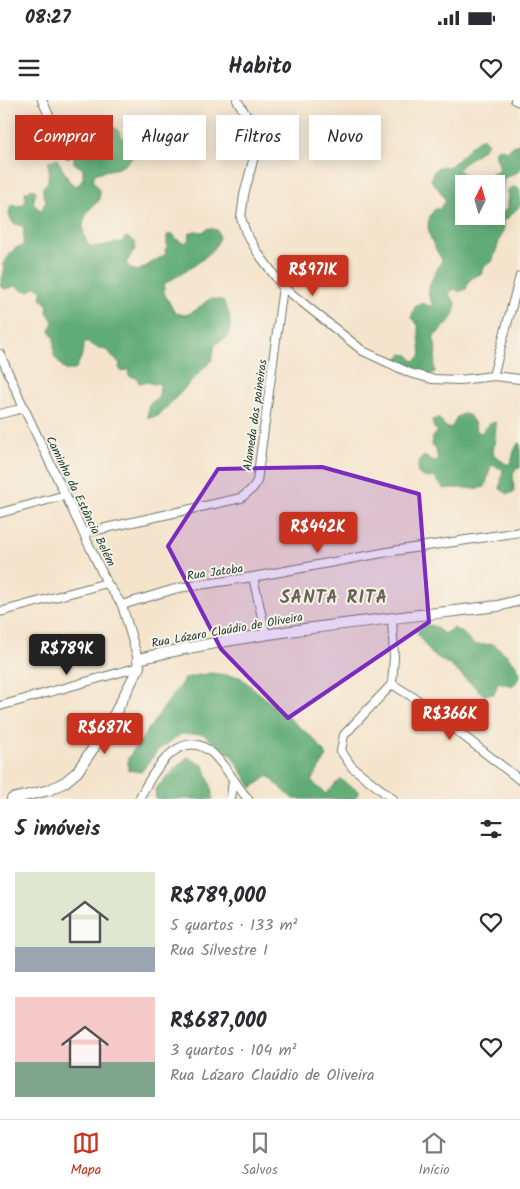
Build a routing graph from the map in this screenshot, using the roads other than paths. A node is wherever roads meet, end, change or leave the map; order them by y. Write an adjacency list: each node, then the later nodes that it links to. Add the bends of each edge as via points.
1 (42, 100): 5 (street)
2 (237, 100): 7 (street, via 255,135 256,149 241,218 258,253)
3 (515, 100): 4 (street)
4 (520, 102)
5 (49, 115)
6 (520, 276): 9 (street)
7 (284, 287): 9 (street, via 352,343 377,359 432,379); 16 (street, Alameda das paineiras, via 253,488 241,498)
8 (0, 354): 11 (street, Caminho da Estância Belém)
9 (493, 376): 10 (street)
10 (520, 379)
11 (24, 408): 12 (street); 13 (street, Caminho da Estância Belém)
12 (0, 414)
13 (66, 496): 14 (street); 16 (street, Caminho da Estância Belém)
14 (0, 513)
15 (520, 532): 17 (street, Rua Jatoba)
16 (83, 533): 18 (street, Caminho da Estância Belém)
17 (253, 577): 20 (street, Rua Jatoba, via 178,588); 23 (street)
18 (108, 583): 20 (street, Caminho da Estância Belém); 21 (street)
19 (520, 600): 22 (street, Rua Lázaro Claúdio de Oliveira, via 498,606)
20 (122, 605): 24 (street, Caminho da Estância Belém)
21 (0, 612)
22 (392, 618): 23 (street, Rua Lázaro Claúdio de Oliveira); 25 (street)
23 (266, 635): 24 (street, Rua Lázaro Claúdio de Oliveira, via 185,648)
24 (139, 663): 26 (street); 29 (street, via 109,725 77,772 49,790)
25 (392, 684): 28 (street); 33 (street, via 344,735 341,751 352,766)
26 (0, 706)
27 (234, 779): 30 (street, via 210,751 201,746 181,746 150,777); 31 (street); 32 (street)
28 (520, 780)
29 (12, 799)
30 (139, 799)
31 (231, 799)
32 (248, 799)
33 (393, 799)

